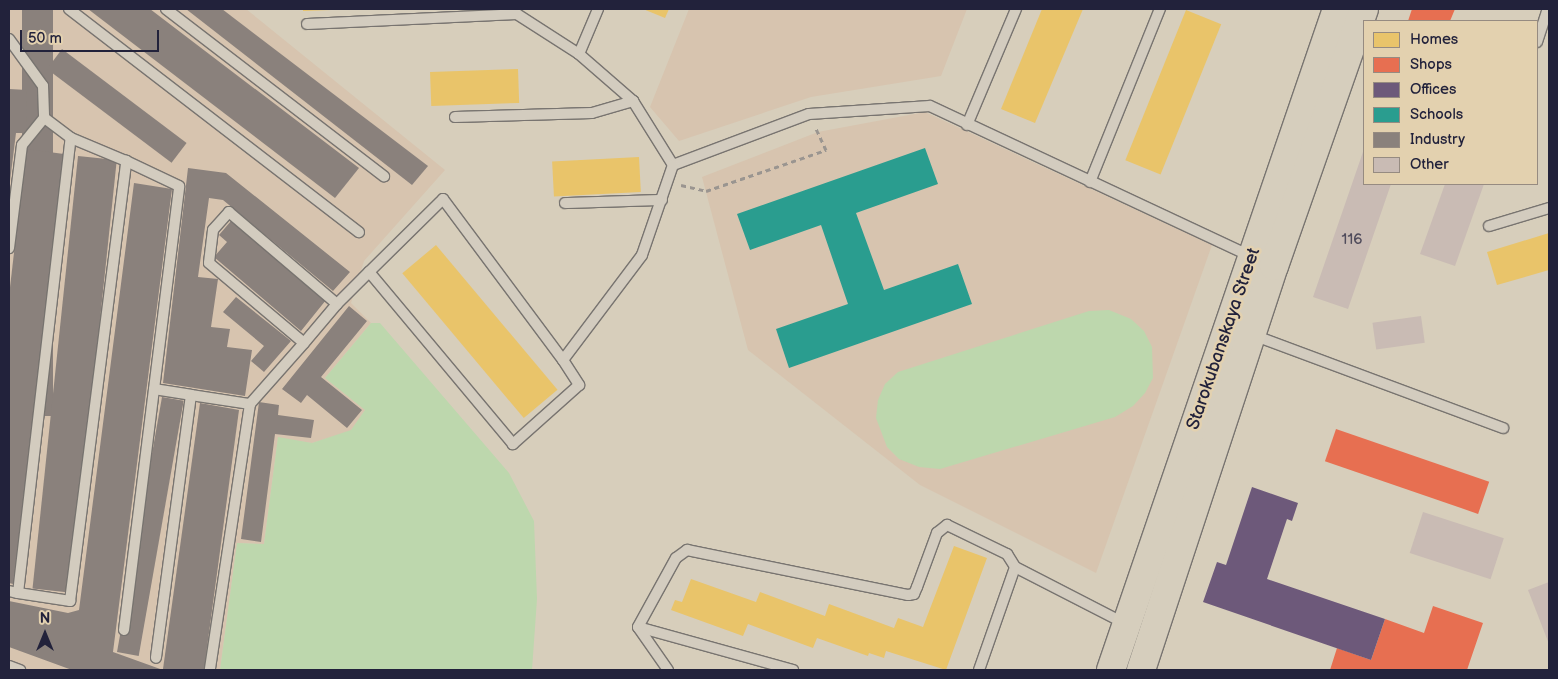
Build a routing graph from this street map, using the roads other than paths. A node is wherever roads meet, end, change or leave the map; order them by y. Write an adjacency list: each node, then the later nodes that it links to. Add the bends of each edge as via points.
1 (68, 9): 27 (lane)
2 (166, 9): 21 (lane)
3 (598, 9): 13 (lane)
4 (1016, 9): 17 (lane)
5 (1160, 9): 22 (lane)
6 (1337, 9): 29 (main road, Starokubanskaya Street)
7 (1364, 9): 29 (main road, Starokubanskaya Street)
8 (1548, 9): 12 (lane)
9 (513, 12): 10 (lane); 13 (lane)
10 (306, 24)
11 (9, 39): 16 (lane, via 43,86)
12 (1538, 39)
13 (579, 54): 14 (lane)
14 (633, 101): 15 (lane, via 592,112); 20 (lane)
15 (454, 117)
16 (44, 118): 18 (lane); 28 (lane, via 22,145)
17 (968, 125): 20 (lane, via 930,106 808,114); 22 (lane)
18 (71, 138): 19 (lane); 40 (lane)
19 (126, 161): 35 (lane, via 178,186); 40 (lane, via 70,602)
20 (673, 165): 23 (lane)
21 (384, 176)
22 (1090, 182): 29 (lane)
23 (662, 200): 24 (lane); 34 (lane, via 642,255)
24 (565, 203)
25 (1549, 208): 26 (lane)
26 (1489, 226)
27 (359, 232)
28 (9, 248)
29 (1263, 262): 32 (main road, Starokubanskaya Street); 41 (main road, Starokubanskaya Street)
30 (369, 272): 31 (lane); 34 (lane, via 443,199); 34 (lane, via 514,444 579,385)
31 (338, 304): 33 (lane); 33 (lane, via 229,212 213,230 209,263)
32 (1252, 334): 38 (lane); 52 (main road, Starokubanskaya Street)
33 (304, 343): 37 (lane)
34 (563, 360)
35 (154, 389): 36 (lane); 43 (lane)
36 (192, 395): 37 (lane); 44 (lane)
37 (250, 404): 47 (lane)
38 (1504, 428)
39 (1015, 567): 41 (lane); 42 (lane, via 1007,554 947,525 938,532 914,594 908,595 687,550 676,558); 50 (lane)
40 (13, 592)
41 (1127, 624): 51 (main road, Starokubanskaya Street)
42 (638, 627): 48 (lane); 49 (lane)
43 (124, 630)
44 (156, 658)
45 (9, 666): 46 (lane)
46 (20, 670)
47 (210, 670)
48 (668, 670)
49 (793, 670)
50 (979, 670)
51 (1112, 670)
52 (1141, 670)

